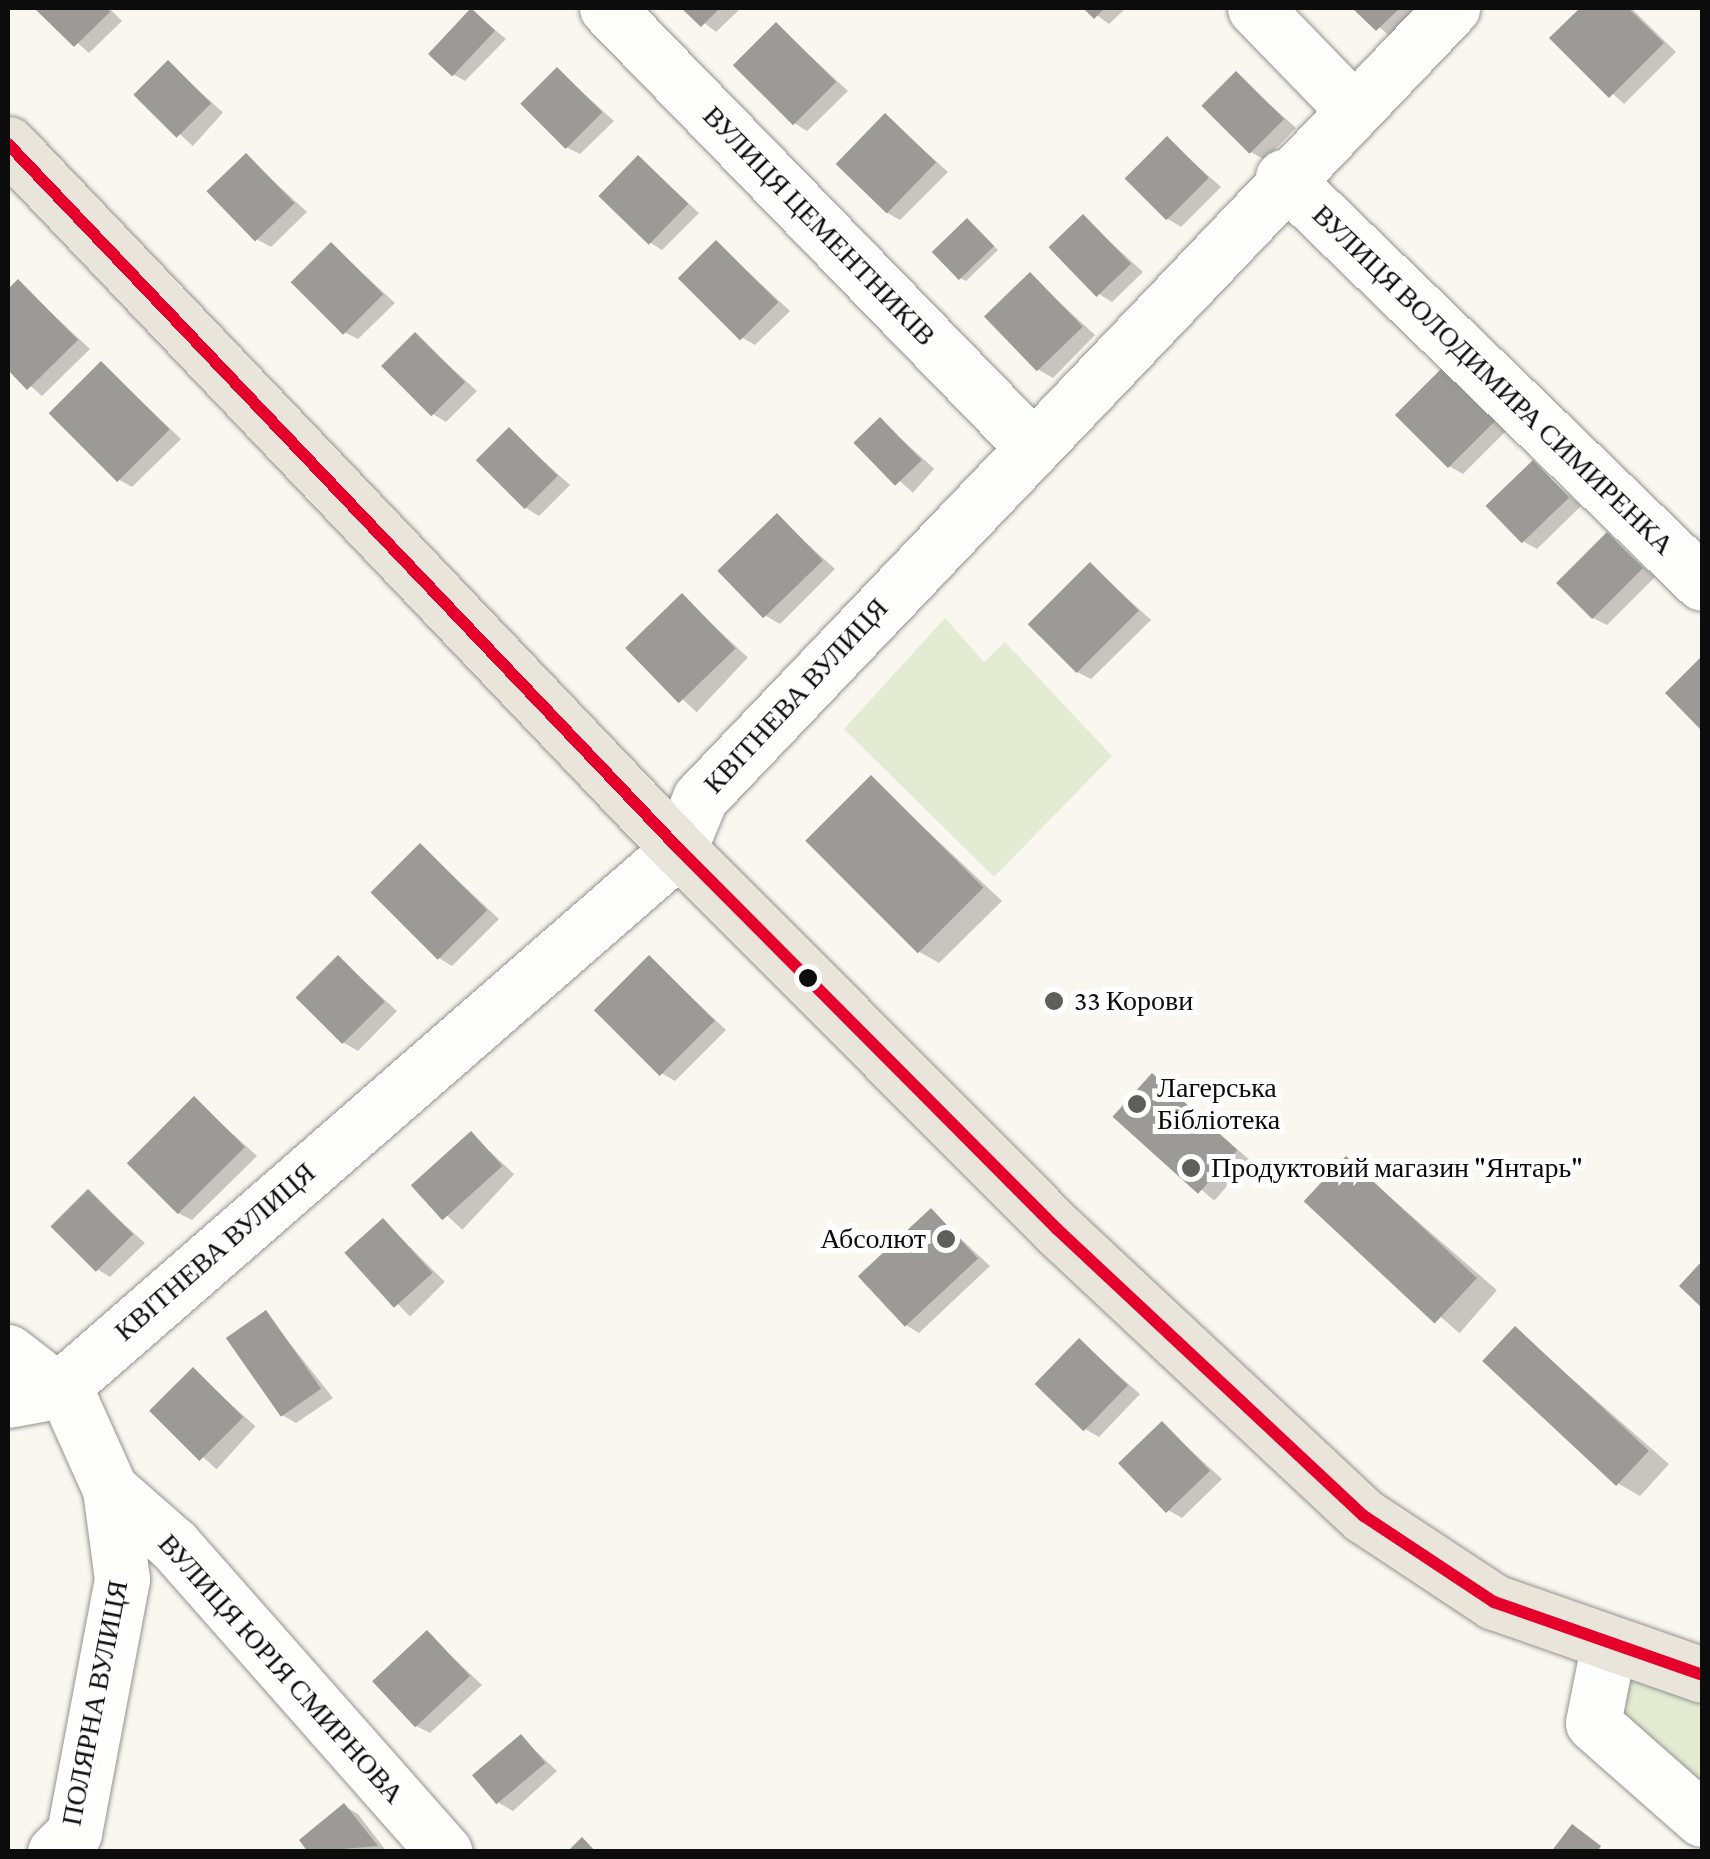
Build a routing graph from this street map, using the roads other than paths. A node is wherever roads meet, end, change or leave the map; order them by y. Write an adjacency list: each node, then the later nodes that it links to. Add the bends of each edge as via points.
1 (607, 8): 7 (street, ВУЛИЦЯ ЦЕМЕНТНИКІВ)
2 (1255, 8): 4 (street)
3 (1452, 8): 4 (street, КВІТНЕВА ВУЛИЦЯ)
4 (1350, 106): 6 (street, КВІТНЕВА ВУЛИЦЯ)
5 (8, 144): 9 (main road)
6 (1283, 177): 7 (street, КВІТНЕВА ВУЛИЦЯ); 8 (street, ВУЛИЦЯ ВОЛОДИМИРА СИМИРЕНКА)
7 (1030, 445): 9 (street, КВІТНЕВА ВУЛИЦЯ, via 700,798)
8 (1702, 583)
9 (679, 849): 11 (street, КВІТНЕВА ВУЛИЦЯ); 13 (main road, via 1057,1230 1364,1516 1494,1602)
10 (8, 1352): 11 (street, ВУЛИЦЯ ЮРІЯ СМИРНОВА)
11 (32, 1395): 12 (street, ВУЛИЦЯ ЮРІЯ СМИРНОВА, via 70,1400)
12 (110, 1489): 16 (street, ПОЛЯРНА ВУЛИЦЯ, via 122,1579 74,1834); 17 (street, ВУЛИЦЯ ЮРІЯ СМИРНОВА, via 174,1544)
13 (1608, 1646): 14 (main road); 15 (street, via 1594,1723)
14 (1702, 1674)
15 (1702, 1819)
16 (55, 1852)
17 (445, 1852)

